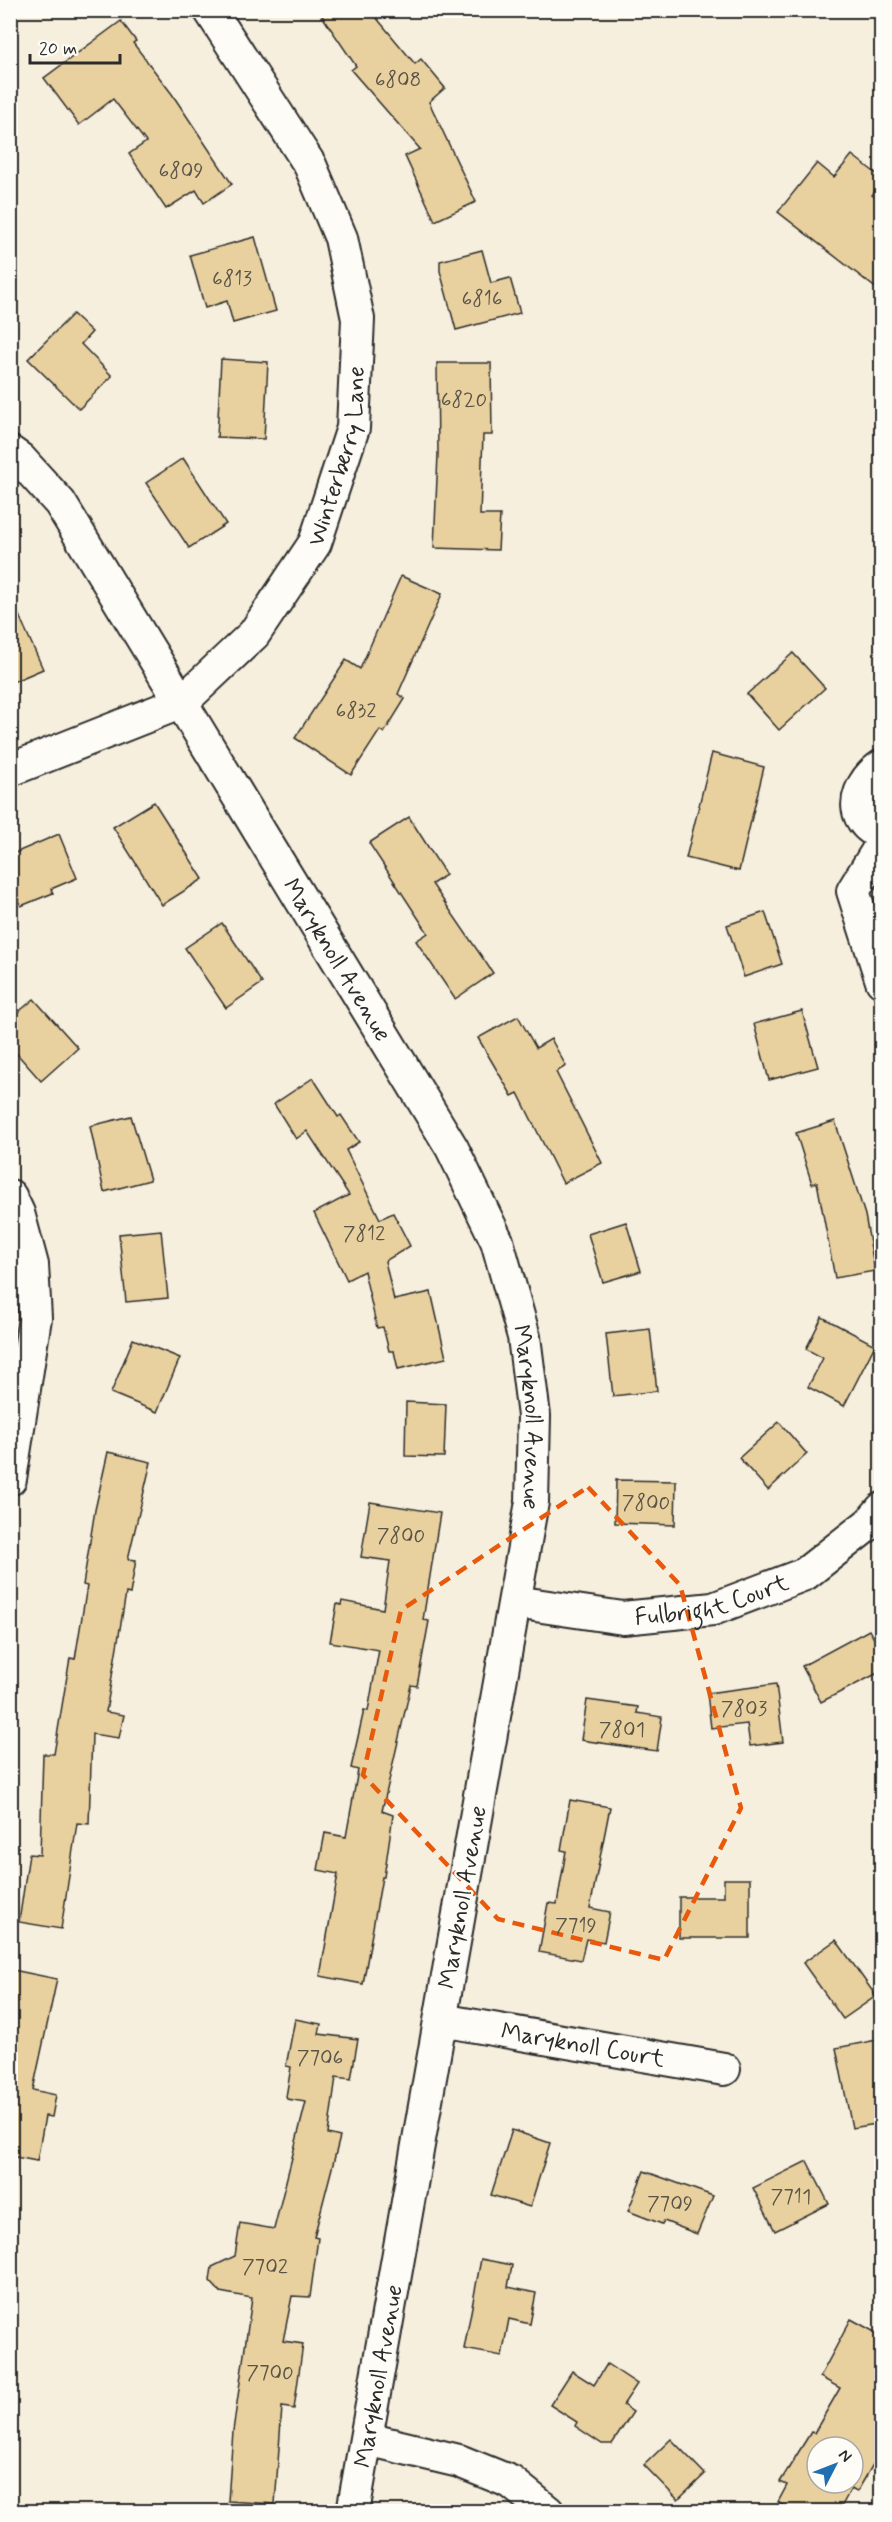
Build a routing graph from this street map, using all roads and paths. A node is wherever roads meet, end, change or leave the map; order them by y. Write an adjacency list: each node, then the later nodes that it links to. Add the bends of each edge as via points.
1 (210, 10): 3 (street, Winterberry Lane, via 310,165 341,238 358,319 353,428 315,543 254,634)
2 (10, 452): 3 (street, Maryknoll Avenue, via 60,503)
3 (182, 702): 5 (street, Winterberry Lane); 13 (street, Maryknoll Avenue, via 452,1148 497,1241 524,1336 534,1416 532,1502)
4 (882, 766): 6 (street, via 870,773 859,797 864,823)
5 (10, 770)
6 (882, 836)
7 (882, 844): 8 (street, via 853,891)
8 (882, 981)
9 (10, 1196): 10 (street, via 32,1265 35,1318)
10 (14, 1438): 11 (street)
11 (10, 1479)
12 (878, 1522): 13 (street, Fulbright Court, via 805,1574 713,1609 623,1618)
13 (515, 1602): 14 (street, Maryknoll Avenue)
14 (441, 2020): 15 (street, Maryknoll Court); 16 (street, Maryknoll Avenue)
15 (724, 2069)
16 (367, 2439): 17 (street, Maryknoll Avenue); 18 (street, via 469,2465 511,2482)
17 (353, 2511)
18 (548, 2511)

